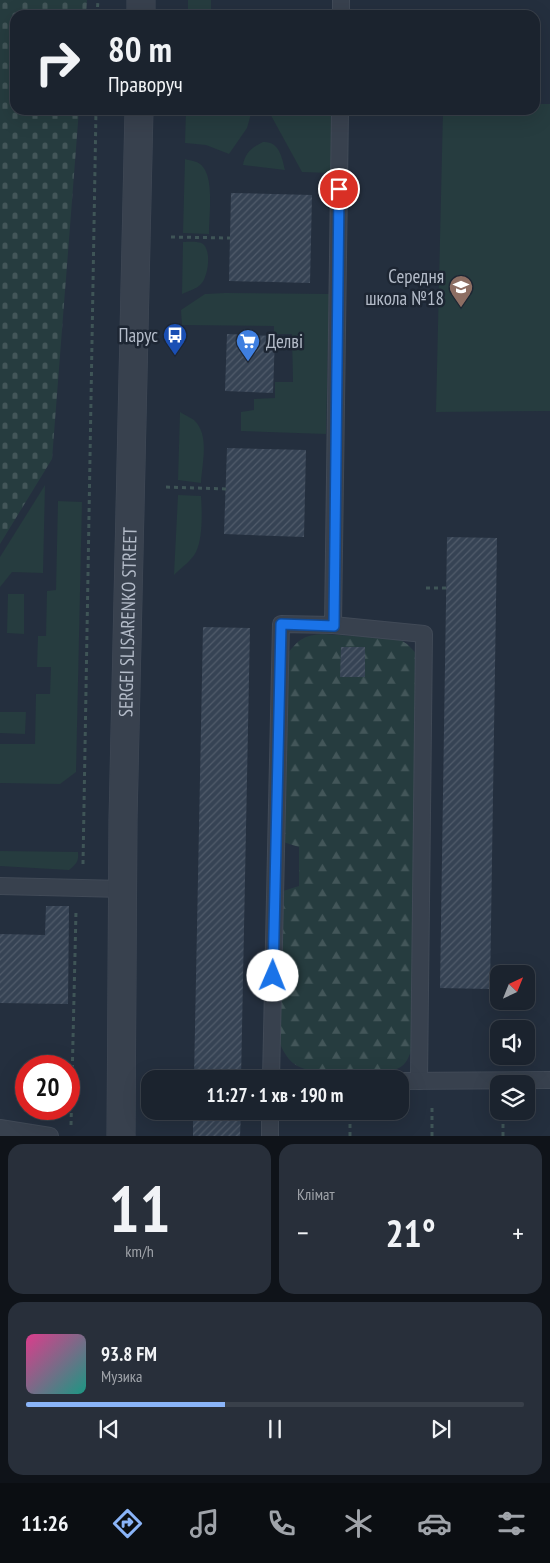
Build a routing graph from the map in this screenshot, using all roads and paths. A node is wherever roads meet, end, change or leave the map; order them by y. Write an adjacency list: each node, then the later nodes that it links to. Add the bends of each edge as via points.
1 (96, 115): 12 (path)
2 (139, 115): 13 (street, SERGEI SLISARENKO STREET)
3 (340, 115): 10 (lane)
4 (171, 237): 5 (path)
5 (230, 238)
6 (166, 488): 7 (path)
7 (226, 489)
8 (426, 588): 9 (path)
9 (446, 588)
10 (334, 626): 14 (lane, via 281,624); 17 (lane, via 424,634)
11 (0, 886): 12 (lane)
12 (80, 887): 13 (lane); 21 (path)
13 (122, 889): 24 (street, SERGEI SLISARENKO STREET)
14 (271, 1070)
15 (550, 1080): 17 (lane)
16 (409, 1081): 17 (lane)
17 (425, 1081): 27 (path)
18 (270, 1120): 25 (lane)
19 (350, 1120): 26 (path)
20 (503, 1120): 28 (path)
21 (72, 1126)
22 (0, 1128): 23 (lane)
23 (50, 1136)
24 (121, 1136)
25 (270, 1136)
26 (350, 1136)
27 (432, 1136)
28 (503, 1136)

